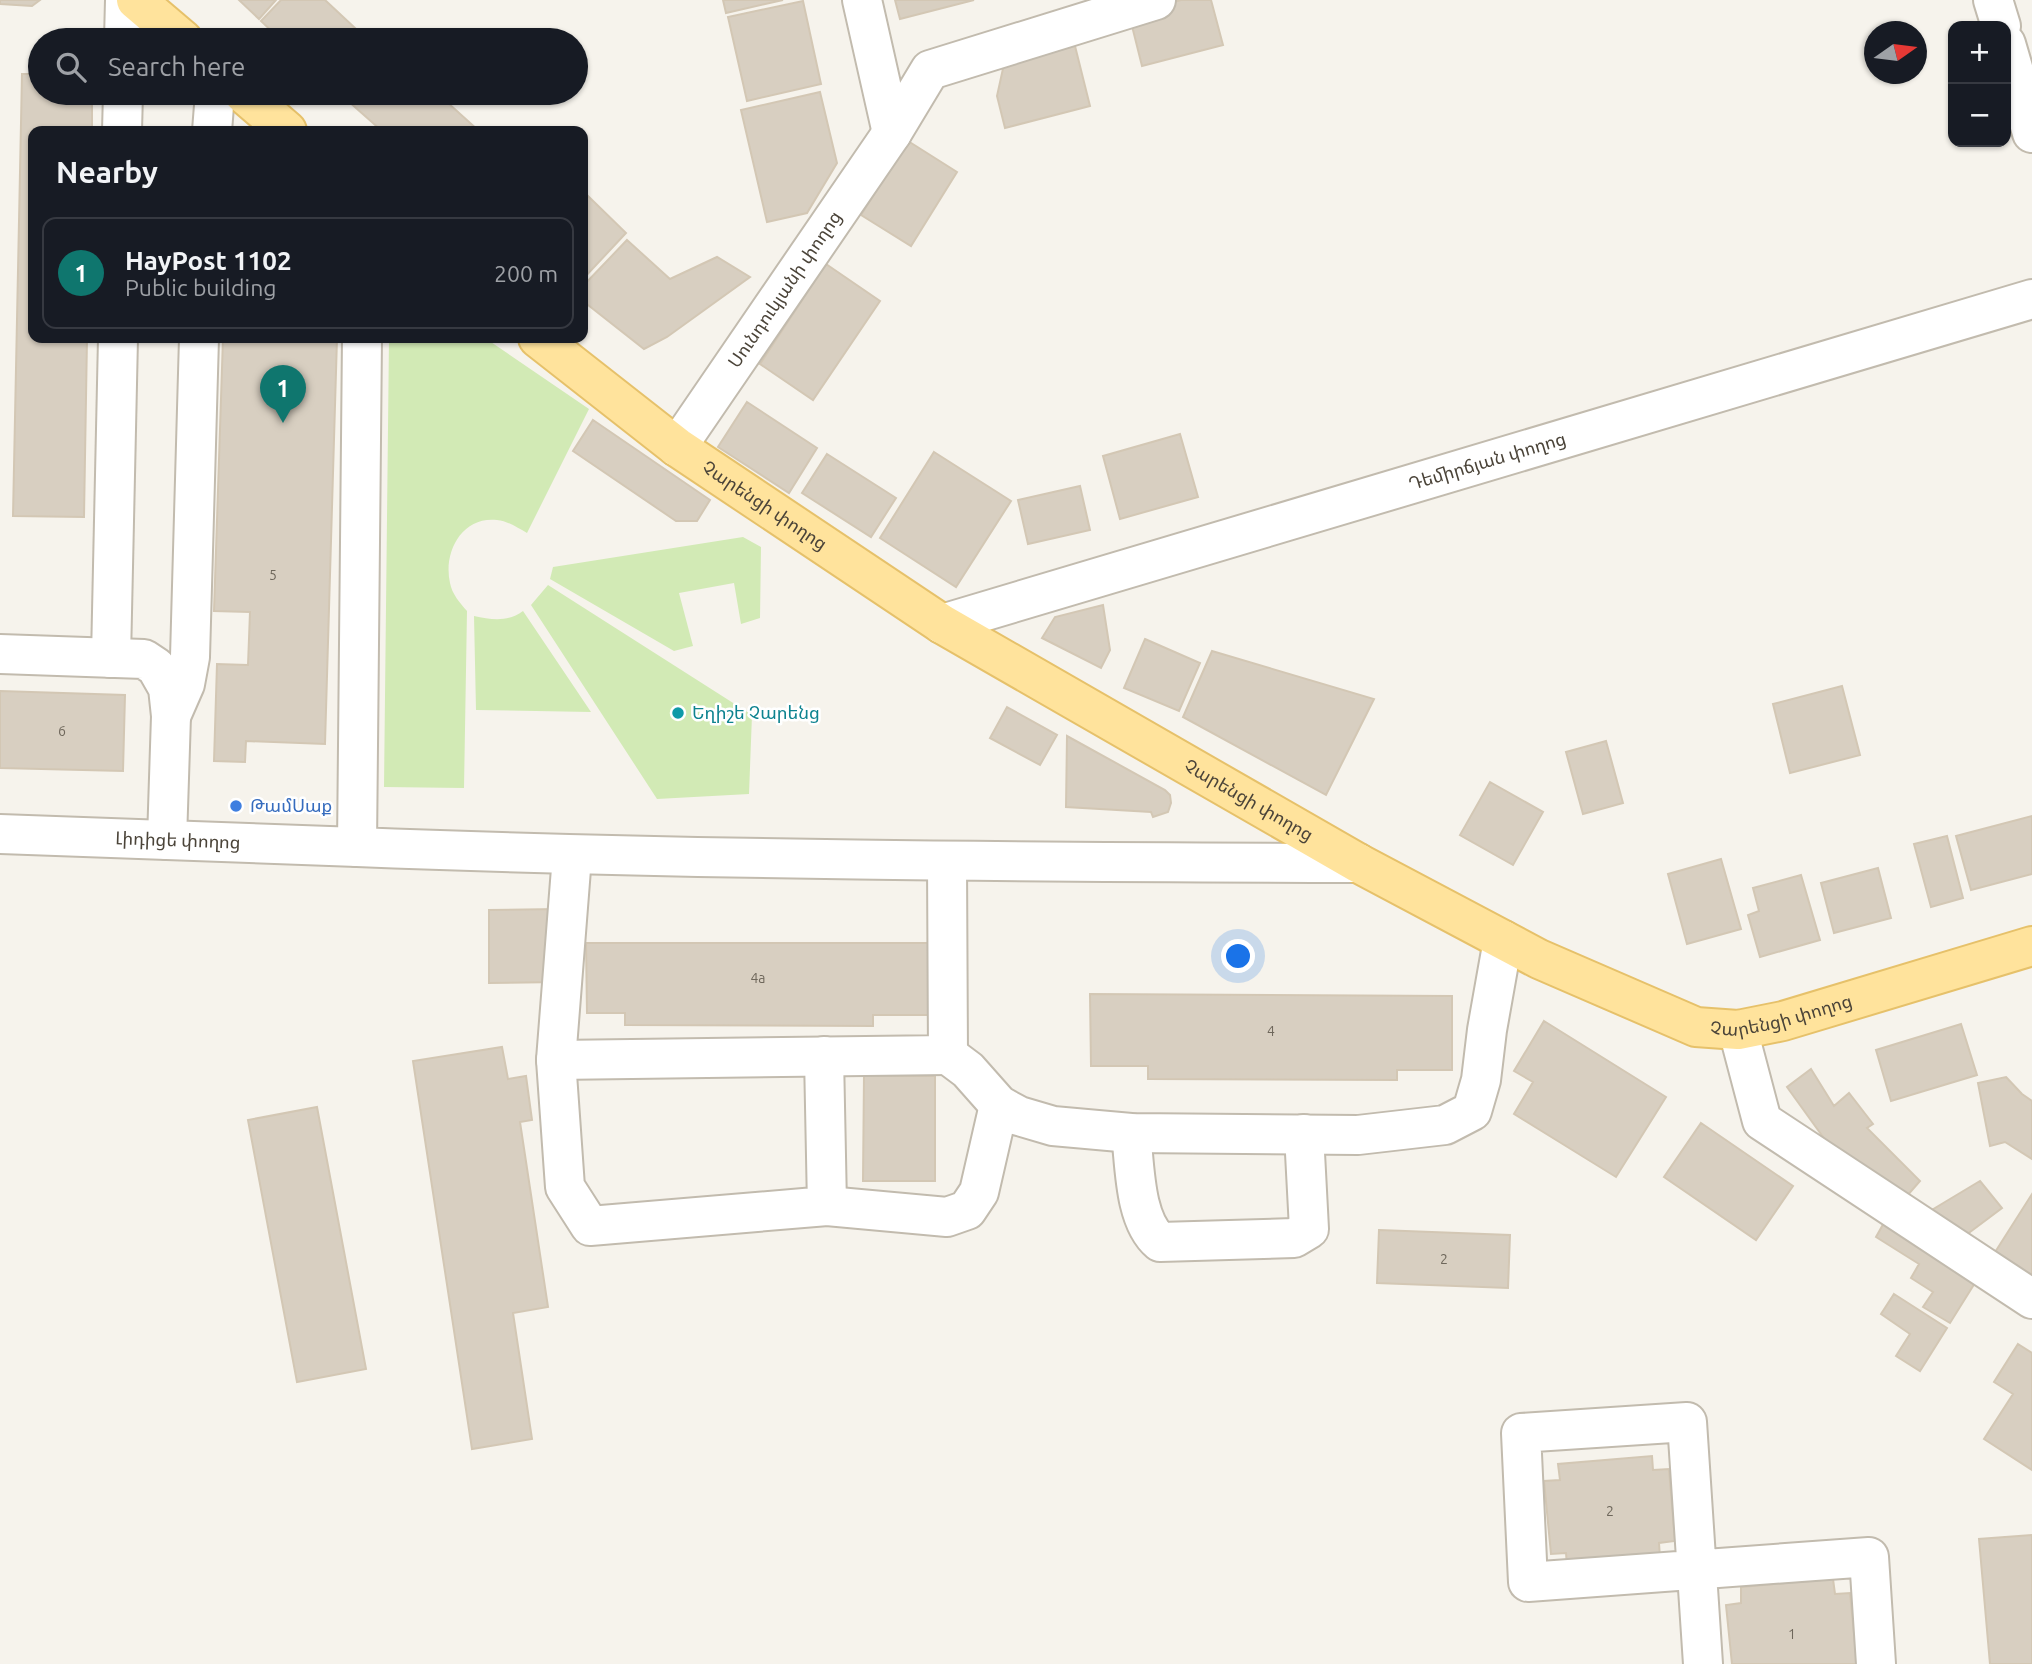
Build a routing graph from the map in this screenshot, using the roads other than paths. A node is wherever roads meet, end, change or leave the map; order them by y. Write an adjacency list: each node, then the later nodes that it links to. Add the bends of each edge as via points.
1 (125, 0): 7 (street)
2 (136, 0): 8 (main road)
3 (862, 0): 16 (street)
4 (1156, 0): 16 (street, Սունդուկյանի փողոց, via 930,70)
5 (1993, 0): 6 (street)
6 (1999, 21)
7 (124, 28)
8 (169, 28)
9 (2011, 61): 17 (street)
10 (123, 105): 13 (street)
11 (214, 105): 14 (street)
12 (257, 105): 15 (main road)
13 (122, 126)
14 (212, 126)
15 (280, 126)
16 (892, 133): 23 (street, Սունդուկյանի փողոց)
17 (2032, 133)
18 (2032, 299): 24 (street, Դեմիրճյան փողոց)
19 (118, 343): 26 (street)
20 (199, 343): 27 (street, via 190,657)
21 (362, 343): 30 (street)
22 (544, 343): 23 (main road, Չարենցի փողոց)
23 (677, 447): 24 (main road, Չարենցի փողոց)
24 (942, 624): 33 (main road, Չարենցի փողոց)
25 (0, 654): 26 (street)
26 (111, 658): 27 (street, via 144,659 156,667 168,688)
27 (172, 716): 29 (street)
28 (0, 834): 29 (street, Լիդիցե փողոց)
29 (167, 840): 30 (street, Լիդիցե փողոց)
30 (357, 847): 31 (street, Լիդիցե փողոց)
31 (572, 856): 32 (street, Լիդիցե փողոց); 39 (street)
32 (947, 862): 33 (street, Լիդիցե փողոց); 37 (street)
33 (1358, 863): 34 (main road, Չարենցի փողոց)
34 (1503, 940): 36 (main road, Չարենցի փողոց, via 1696,1027); 42 (street, via 1472,1111 1445,1125 1359,1135)
35 (2032, 946): 36 (main road, Չարենցի փողոց, via 1783,1021)
36 (1738, 1030): 44 (street, via 1762,1121)
37 (948, 1055): 38 (street); 40 (street)
38 (824, 1056): 39 (street); 43 (street)
39 (556, 1060): 43 (street, via 565,1187 590,1226)
40 (999, 1105): 41 (street, via 1053,1126); 43 (street, via 979,1192 967,1210 947,1217)
41 (1131, 1133): 42 (street); 42 (street, via 1142,1217 1160,1242 1293,1238 1309,1229)
42 (1304, 1134)
43 (827, 1206)
44 (2032, 1299)
45 (1696, 1572): 45 (street, via 1687,1422 1521,1433 1528,1582); 46 (street); 47 (street, via 1868,1558)
46 (1703, 1664)
47 (1876, 1664)

